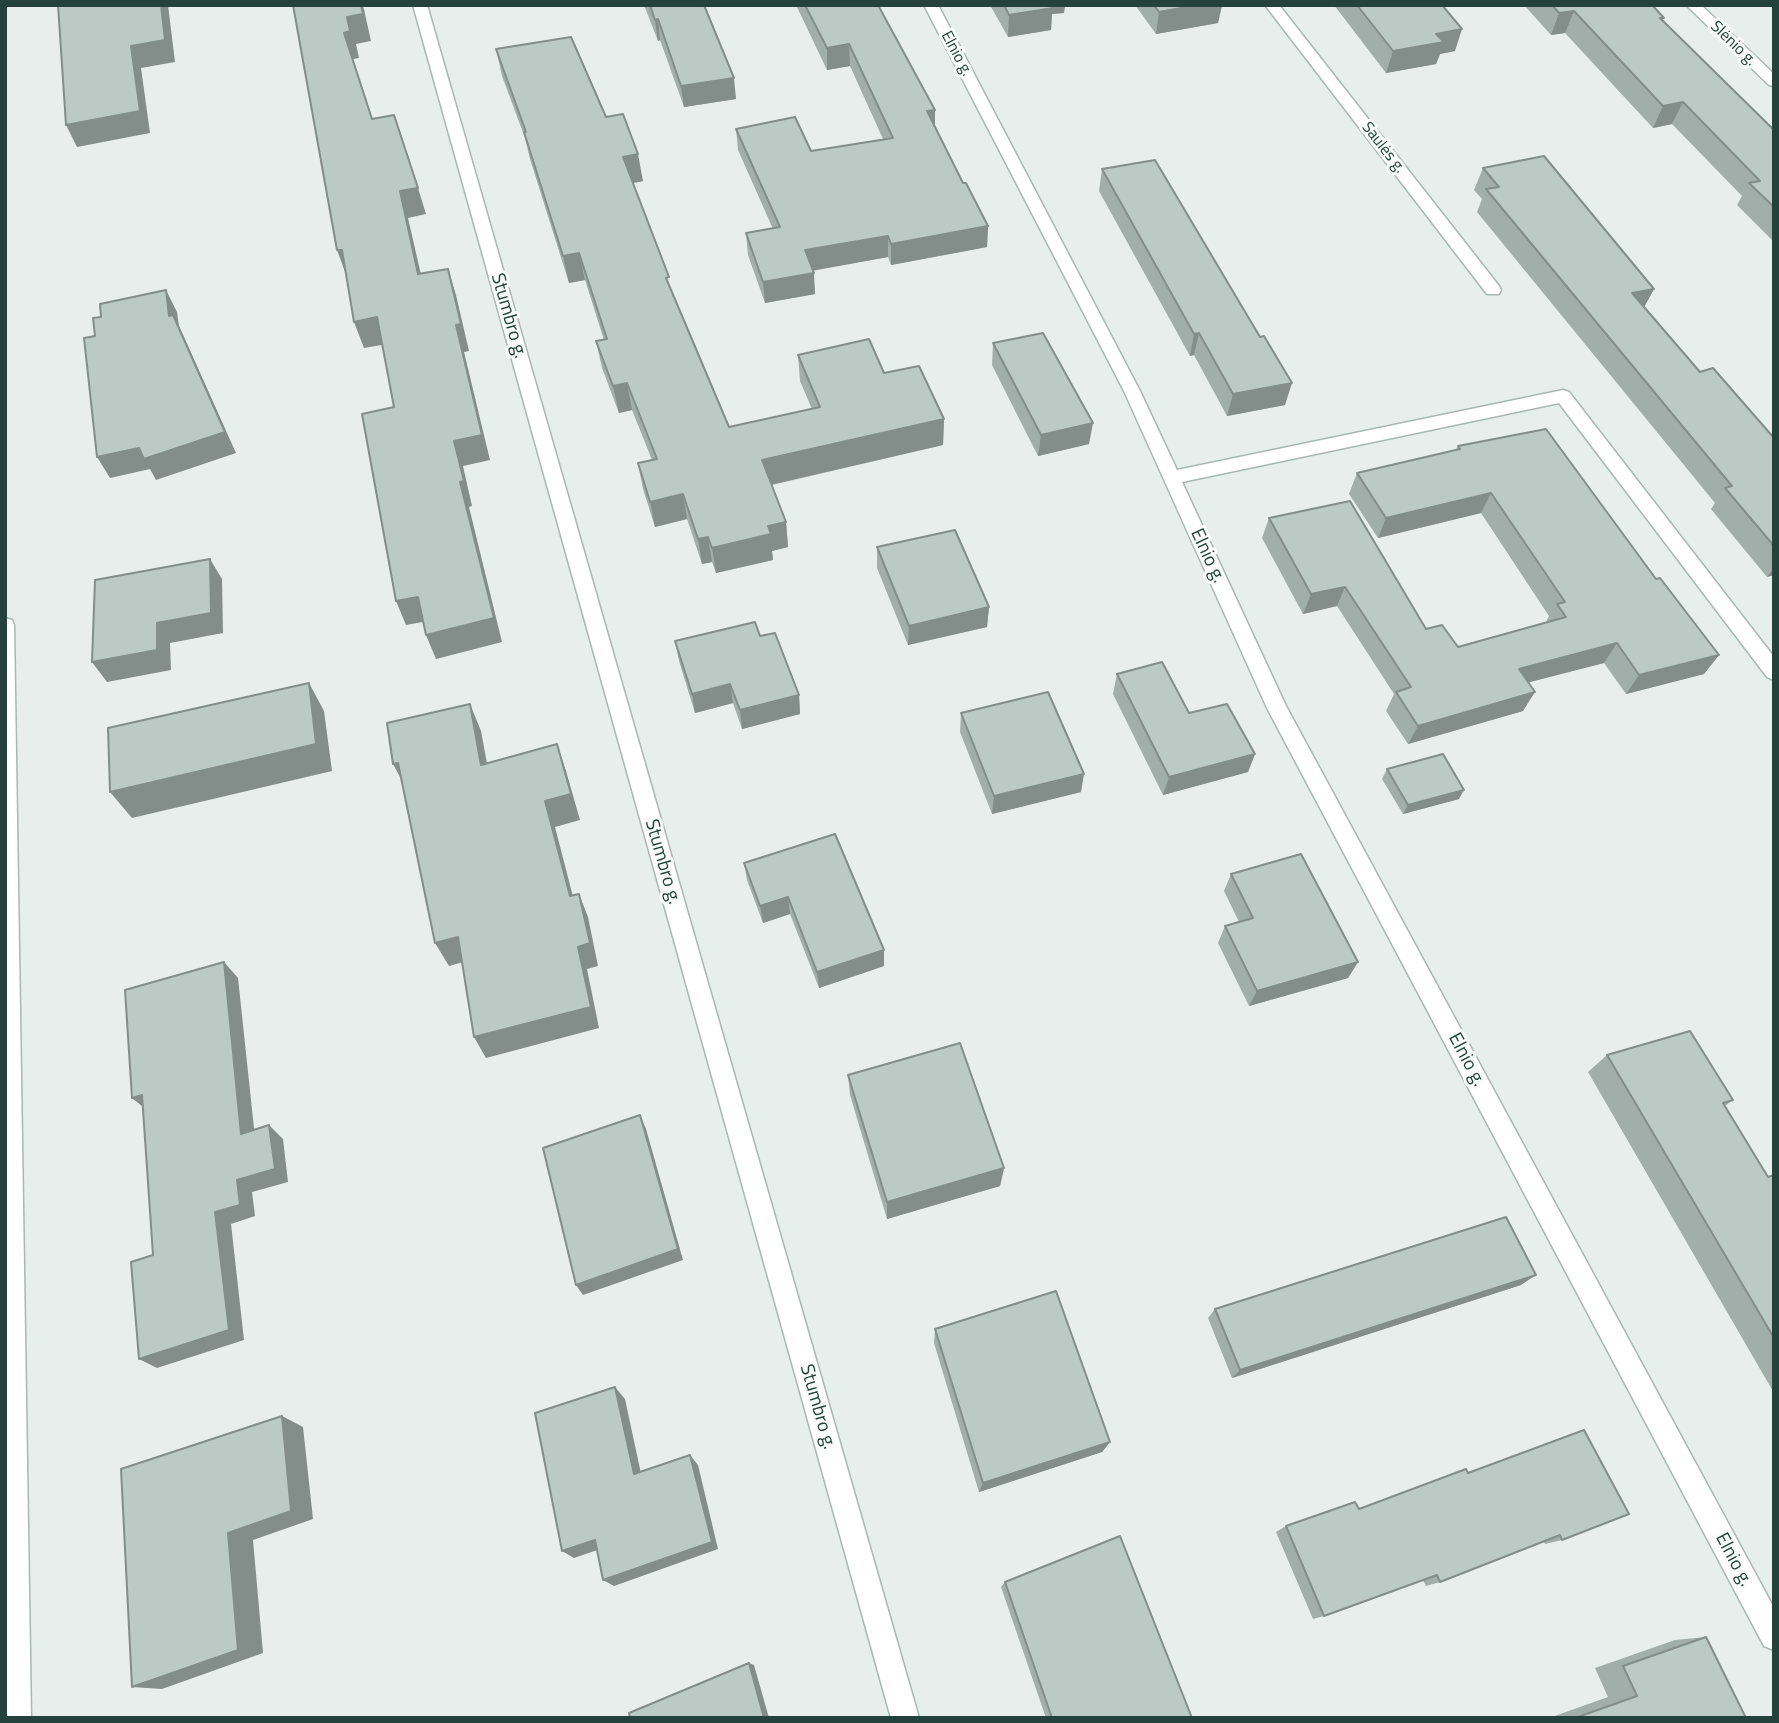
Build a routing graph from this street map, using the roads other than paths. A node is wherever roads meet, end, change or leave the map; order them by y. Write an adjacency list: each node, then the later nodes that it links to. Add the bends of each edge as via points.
1 (420, 5): 12 (street, Stumbro g.)
2 (931, 5): 7 (street, Elnio g., via 1132,391)
3 (1272, 5): 6 (street, Saulės g.)
4 (1698, 6): 5 (street, Slėnio g.)
5 (1774, 82)
6 (1493, 290)
7 (1170, 478): 9 (street, via 1563,396); 10 (street, Elnio g., via 1278,708)
8 (5, 625): 11 (street)
9 (1774, 672)
10 (1774, 1636)
11 (17, 1718)
12 (905, 1718)

